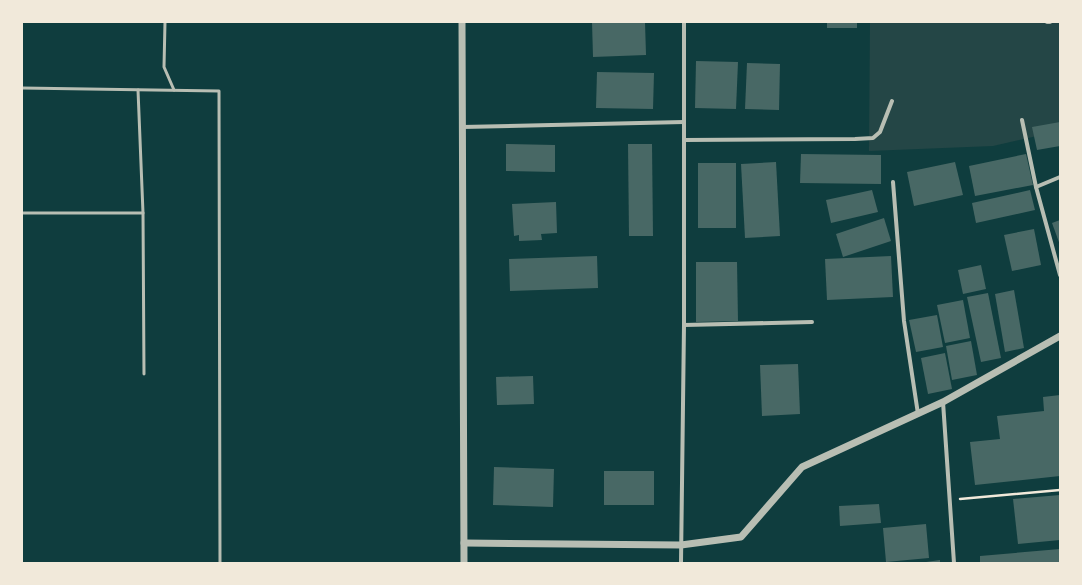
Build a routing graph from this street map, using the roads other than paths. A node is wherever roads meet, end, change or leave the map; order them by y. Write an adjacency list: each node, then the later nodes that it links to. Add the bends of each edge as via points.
1 (166, 22): 6 (lane, via 164,67)
2 (462, 22): 10 (street)
3 (684, 22): 9 (street)
4 (22, 88): 5 (lane)
5 (138, 90): 6 (lane); 16 (lane)
6 (174, 90): 26 (lane, via 219,91)
7 (892, 101): 11 (street, via 880,132 874,138)
8 (1022, 120): 14 (street)
9 (684, 122): 10 (street); 11 (street)
10 (462, 127): 24 (street)
11 (684, 140): 19 (street)
12 (1060, 177): 14 (street)
13 (893, 182): 23 (street, via 904,322)
14 (1036, 187): 17 (street)
15 (22, 213): 16 (lane)
16 (143, 213): 21 (lane)
17 (1060, 275)
18 (812, 322): 19 (street)
19 (684, 325): 25 (street)
20 (1060, 336): 22 (street)
21 (144, 374)
22 (943, 402): 23 (street); 29 (street)
23 (918, 414): 25 (street, via 802,467 741,537)
24 (464, 543): 25 (street); 27 (street)
25 (681, 545): 28 (street)
26 (220, 563)
27 (464, 563)
28 (681, 563)
29 (954, 563)

